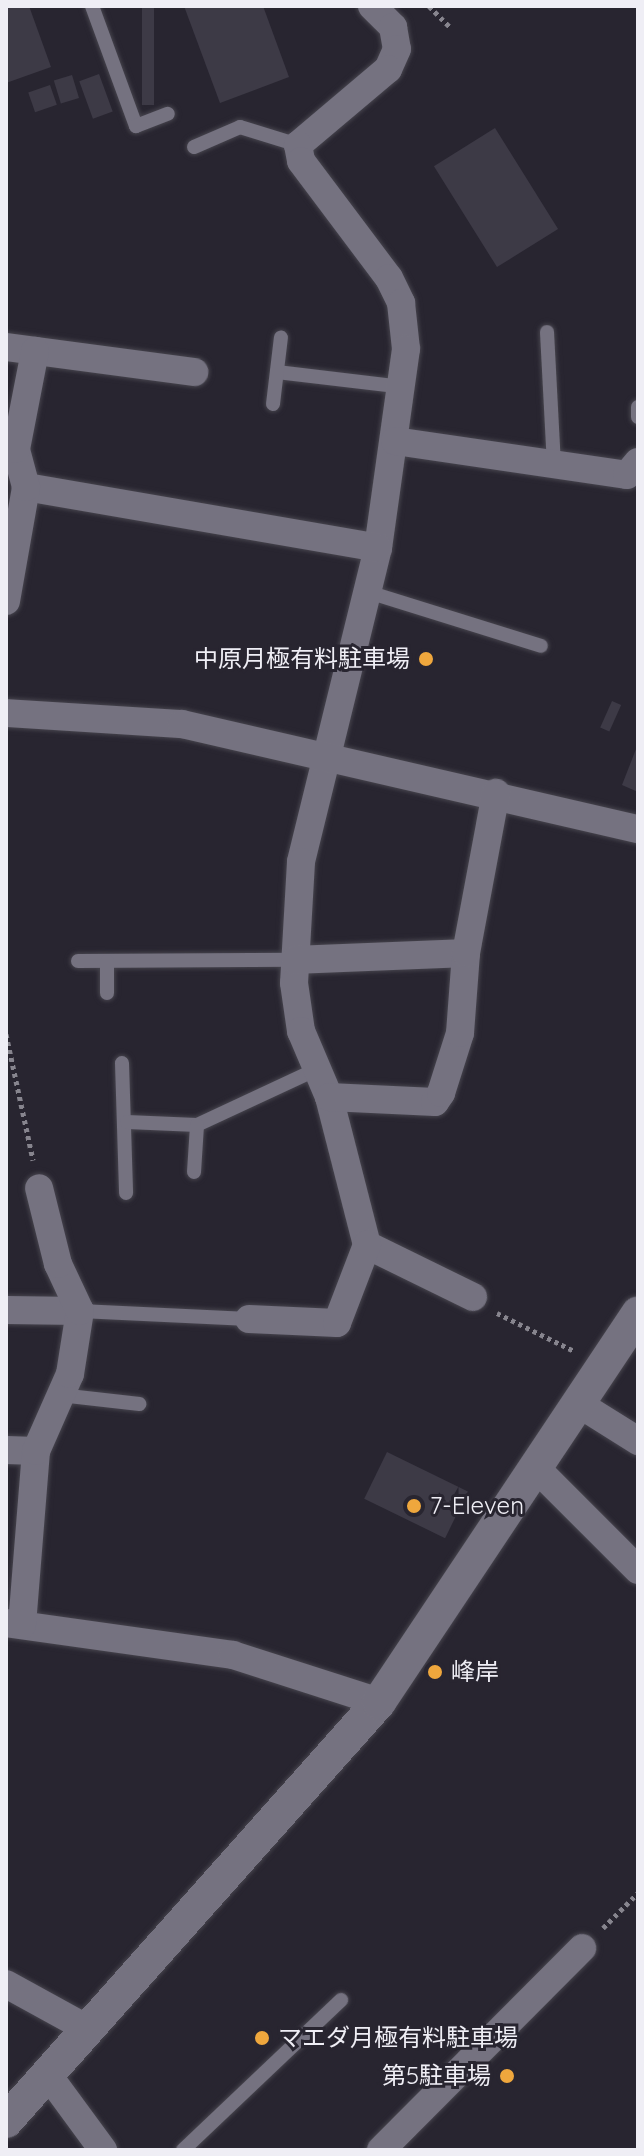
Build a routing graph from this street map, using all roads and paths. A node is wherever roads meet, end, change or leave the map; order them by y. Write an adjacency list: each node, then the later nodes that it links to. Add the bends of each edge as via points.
1 (92, 6): 5 (lane, via 136,126)
2 (372, 6): 6 (street, via 393,27 397,49 388,69)
3 (429, 6): 4 (path)
4 (450, 27)
5 (168, 114)
6 (298, 145): 7 (lane, via 240,127); 14 (street, via 301,161 389,278 401,303)
7 (194, 147)
8 (547, 332): 20 (lane)
9 (281, 337): 13 (lane)
10 (6, 347): 11 (street)
11 (35, 351): 12 (street); 21 (street, via 16,449)
12 (194, 372)
13 (277, 372): 14 (lane); 15 (lane)
14 (403, 387): 18 (street)
15 (273, 404)
16 (638, 407): 17 (lane)
17 (638, 417)
18 (395, 441): 20 (street); 22 (street)
19 (638, 462): 20 (street, via 627,475)
20 (554, 465)
21 (26, 487): 22 (street); 24 (street)
22 (378, 548): 23 (street)
23 (368, 592): 25 (lane); 27 (street)
24 (6, 601)
25 (541, 646)
26 (6, 713): 27 (street, via 182,724)
27 (328, 756): 28 (street); 31 (street, via 301,862)
28 (496, 793): 29 (street); 30 (street)
29 (638, 829)
30 (466, 953): 31 (street); 38 (street, via 460,1033 435,1102)
31 (295, 960): 33 (lane); 37 (street, via 301,1031)
32 (78, 961): 33 (lane)
33 (107, 962): 34 (lane)
34 (107, 993)
35 (6, 1034): 42 (path)
36 (122, 1063): 39 (lane)
37 (315, 1070): 38 (street); 40 (lane)
38 (329, 1097): 44 (street)
39 (127, 1122): 40 (lane); 43 (lane)
40 (197, 1125): 41 (lane)
41 (194, 1172)
42 (39, 1188): 47 (street, via 58,1264)
43 (126, 1193)
44 (367, 1245): 45 (street); 49 (street, via 337,1323)
45 (473, 1297): 50 (path)
46 (6, 1310): 47 (street)
47 (80, 1311): 49 (lane); 51 (street, via 70,1374)
48 (638, 1313): 50 (street)
49 (249, 1319)
50 (604, 1366): 53 (street)
51 (60, 1395): 52 (lane); 56 (street)
52 (139, 1404)
53 (579, 1404): 54 (street); 57 (street)
54 (638, 1441)
55 (6, 1450): 56 (street)
56 (36, 1451): 59 (street)
57 (537, 1469): 58 (street); 60 (street)
58 (638, 1570)
59 (14, 1624): 60 (street, via 233,1655)
60 (379, 1702): 65 (street)
61 (638, 1893): 62 (path)
62 (582, 1948): 70 (street)
63 (6, 1984): 65 (street)
64 (341, 2000): 69 (lane)
65 (88, 2029): 66 (street)
66 (48, 2075): 67 (street); 68 (street)
67 (6, 2121)
68 (103, 2150)
69 (183, 2150)
70 (381, 2150)

